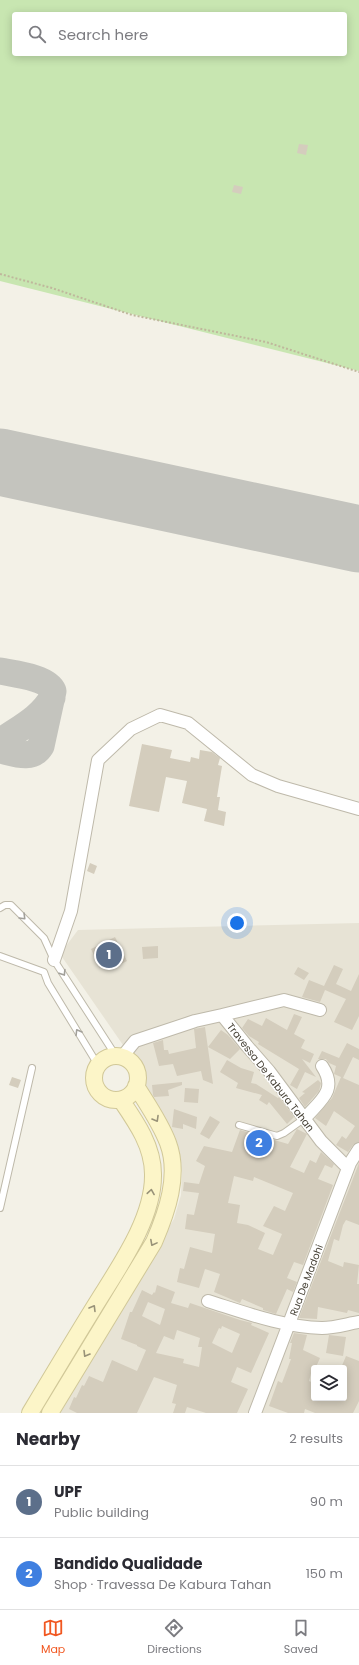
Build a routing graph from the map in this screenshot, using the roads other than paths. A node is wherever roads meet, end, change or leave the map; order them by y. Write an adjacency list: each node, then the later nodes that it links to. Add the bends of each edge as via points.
1 (359, 809): 4 (street, via 278,786 252,774 188,723 160,715 131,728 98,760 71,912)
2 (0, 908): 4 (lane, one-way to 4, via 11,905 44,938)
3 (0, 956): 8 (lane, one-way to 3, via 48,983 44,972)
4 (54, 960): 7 (lane, one-way to 7)
5 (320, 1010): 6 (street, via 284,1000)
6 (222, 1015): 7 (street, Travessa De Kabura Tahan, via 135,1041); 13 (street, Travessa De Kabura Tahan)
7 (119, 1057): 8 (street, via 109,1057); 11 (street, via 134,1066 138,1079)
8 (98, 1066): 12 (street, via 94,1073 97,1090 103,1096)
9 (322, 1066): 13 (street, via 330,1082 328,1090)
10 (32, 1068): 17 (lane)
11 (136, 1086): 12 (street); 22 (street, one-way to 22, via 159,1123 168,1144 172,1169 166,1212 154,1242)
12 (121, 1100): 21 (street, one-way to 12, via 132,1243 148,1209 153,1175 151,1156 144,1136)
13 (304, 1118): 14 (lane, via 277,1136); 16 (street, Travessa De Kabura Tahan, via 321,1141)
14 (239, 1125)
15 (359, 1149): 16 (street, Rua De Madohi)
16 (348, 1168): 20 (street, Rua De Madohi)
17 (0, 1208)
18 (208, 1301): 20 (street, via 272,1322)
19 (359, 1322): 20 (street, via 324,1328)
20 (289, 1324): 23 (street, Rua De Madohi)
21 (30, 1413)
22 (50, 1413)
23 (255, 1413)

